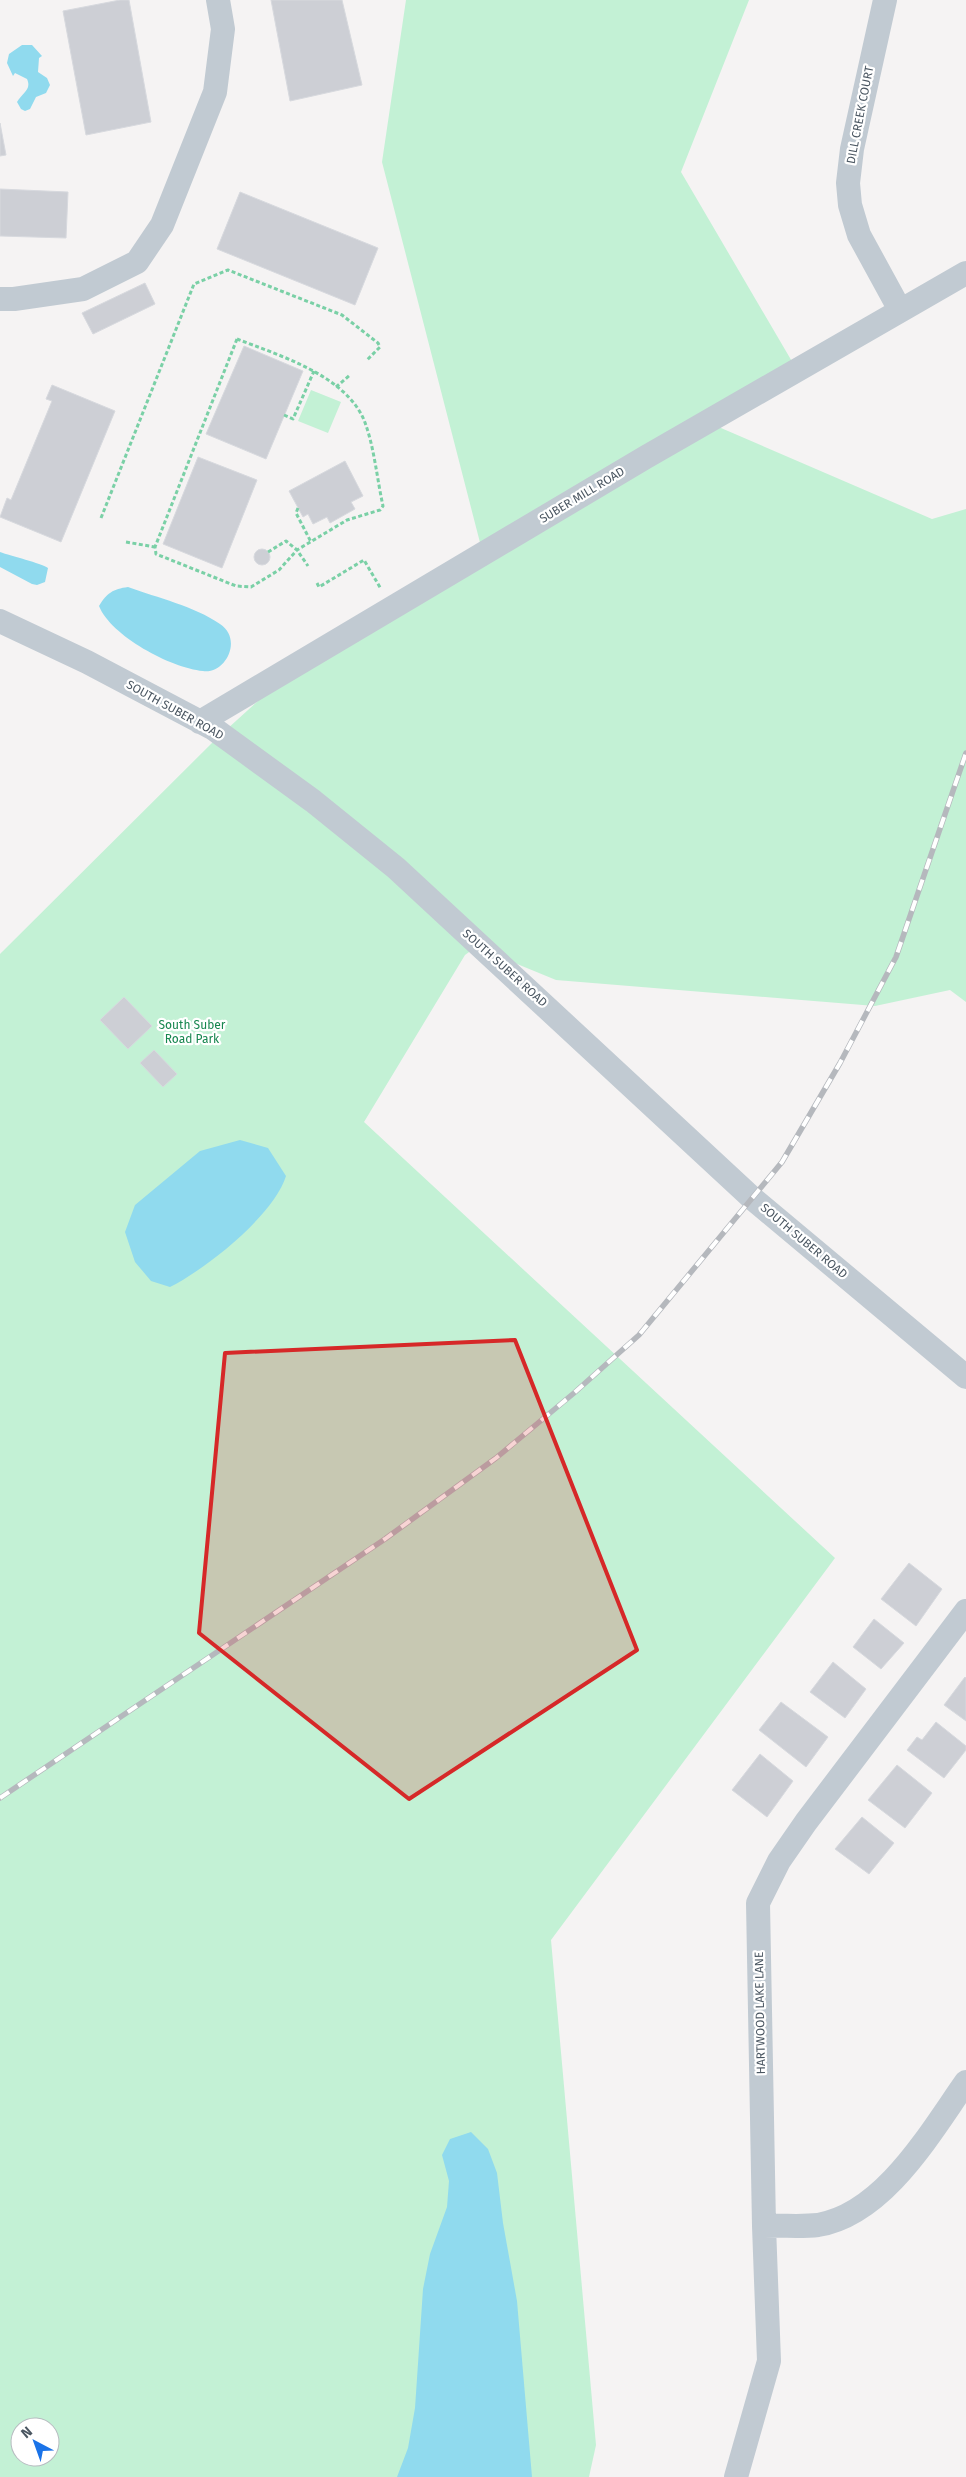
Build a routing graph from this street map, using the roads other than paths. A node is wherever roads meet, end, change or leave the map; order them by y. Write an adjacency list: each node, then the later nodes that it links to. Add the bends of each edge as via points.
1 (218, 0): 4 (street, via 222,30 215,92 162,225 137,262 83,289)
2 (885, 0): 5 (street, DILL CREEK COURT, via 852,149 848,183 850,205 859,235)
3 (966, 272): 5 (street, SUBER MILL ROAD)
4 (0, 299)
5 (900, 310): 7 (street, SUBER MILL ROAD)
6 (0, 621): 7 (street, SOUTH SUBER ROAD, via 87,662)
7 (200, 722): 8 (street, SOUTH SUBER ROAD, via 313,801 396,868 752,1198)
8 (966, 1377)
9 (966, 1612): 11 (street, HARTWOOD LAKE LANE, via 806,1822 779,1861 758,1902)
10 (966, 2082): 11 (street, via 887,2187 854,2212 818,2225)
11 (764, 2226): 12 (street, HARTWOOD LAKE LANE, via 770,2360)
12 (736, 2477)

